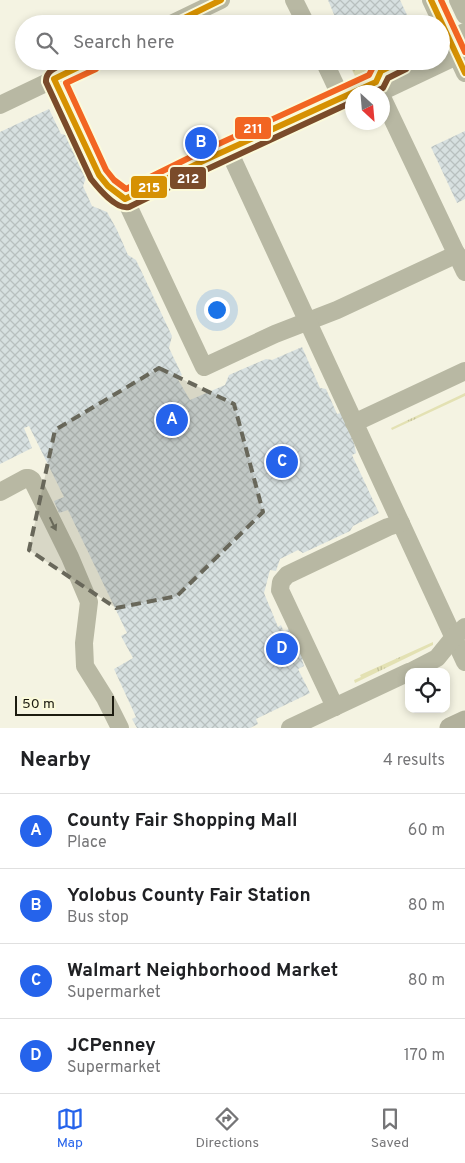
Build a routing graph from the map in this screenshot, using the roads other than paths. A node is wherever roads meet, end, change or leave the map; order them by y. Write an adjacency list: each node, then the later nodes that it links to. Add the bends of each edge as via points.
1 (221, 0): 5 (street)
2 (294, 0): 6 (street)
3 (430, 0): 7 (street)
4 (458, 0): 8 (street)
5 (190, 15)
6 (302, 15)
7 (439, 15)
8 (465, 15)
9 (452, 38): 10 (street)
10 (461, 54): 15 (street)
11 (73, 70): 16 (street)
12 (328, 70): 20 (street)
13 (383, 70): 17 (street)
14 (427, 70): 18 (street)
15 (465, 72)
16 (54, 79): 21 (street); 24 (street, via 99,175)
17 (380, 85)
18 (390, 88)
19 (345, 96): 20 (street)
20 (341, 97): 23 (street)
21 (0, 105)
22 (390, 113): 25 (street)
23 (228, 149): 24 (street); 27 (street)
24 (125, 199): 27 (street, via 204,367)
25 (457, 254): 26 (street); 27 (street)
26 (465, 272)
27 (308, 322): 29 (street)
28 (465, 371): 29 (street)
29 (354, 423): 31 (street)
30 (0, 492): 38 (street, one-way to 38, via 26,478 32,480 88,602 76,641 85,666)
31 (401, 523): 32 (street); 36 (street, via 287,576 281,582 280,590)
32 (459, 632): 33 (street); 34 (street, via 437,658)
33 (465, 662)
34 (417, 668)
35 (405, 674): 36 (street)
36 (335, 707): 39 (street)
37 (465, 721): 40 (main road)
38 (120, 728)
39 (290, 728)
40 (450, 728)

